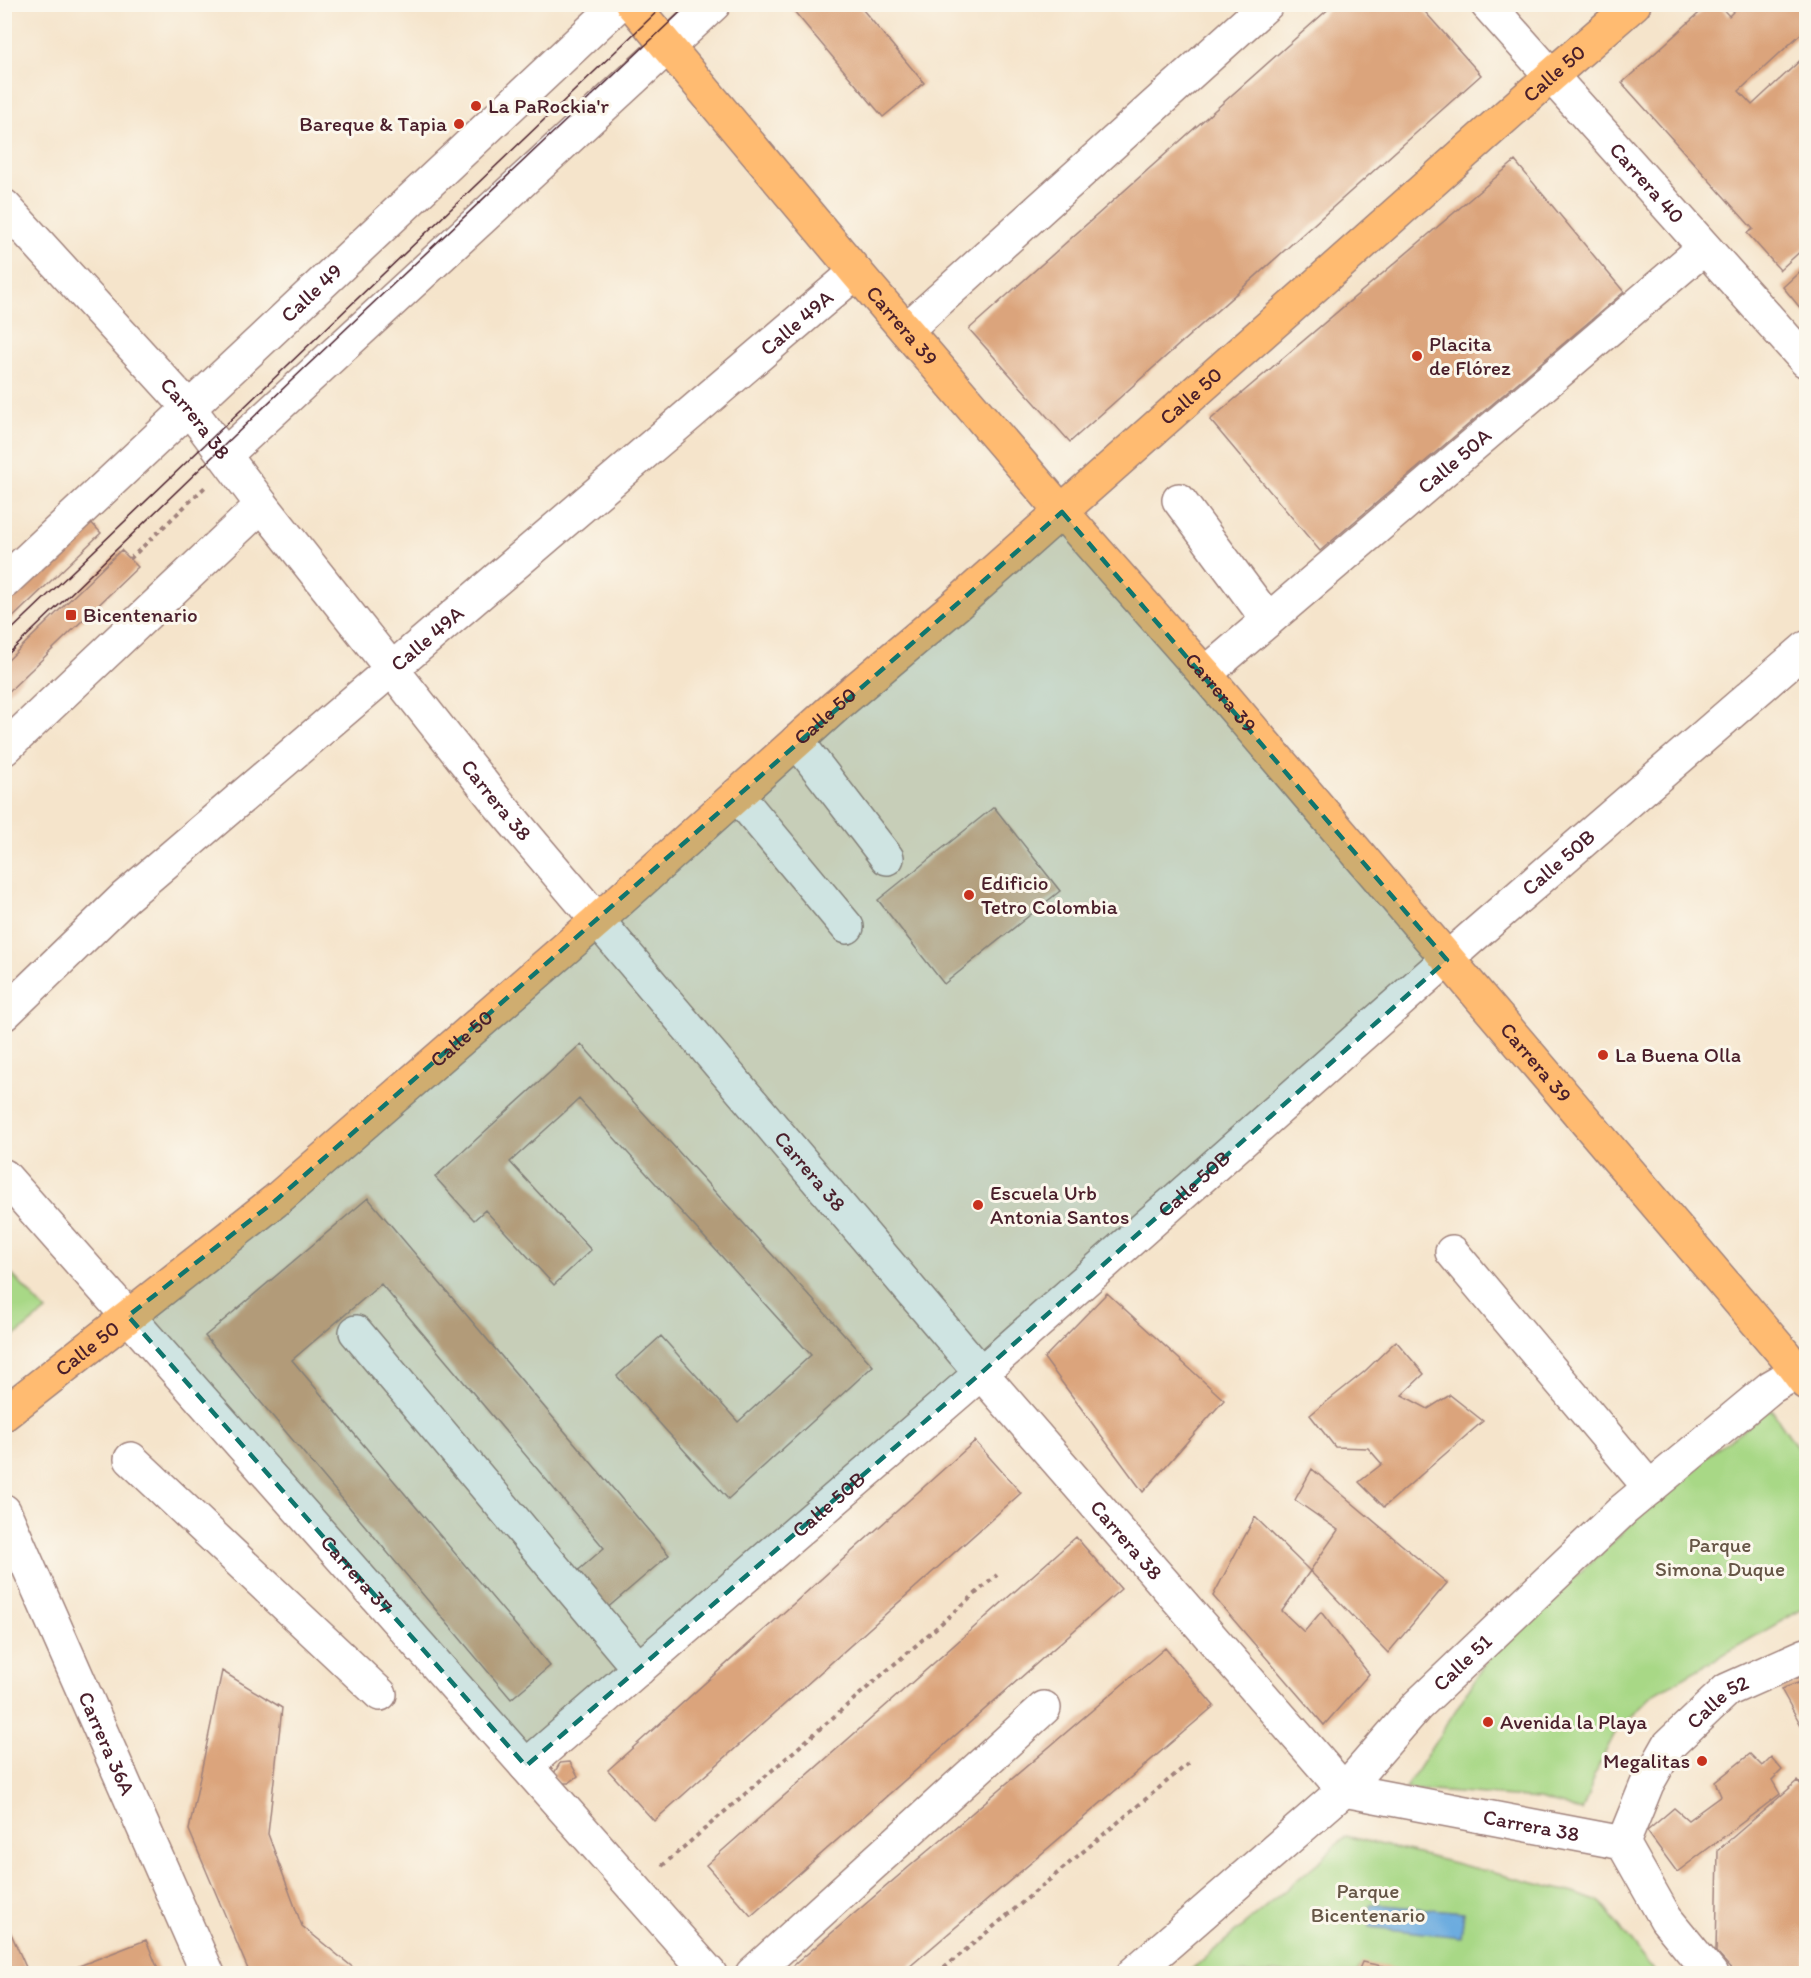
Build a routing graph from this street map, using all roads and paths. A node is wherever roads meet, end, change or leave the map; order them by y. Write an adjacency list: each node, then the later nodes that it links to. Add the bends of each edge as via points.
1 (619, 4): 14 (street, Calle 49)
2 (632, 4): 7 (main road, Carrera 39)
3 (714, 4): 7 (street)
4 (1267, 4): 12 (street)
5 (1487, 4): 8 (street, Carrera 40)
6 (1634, 4): 8 (main road, Calle 50)
7 (668, 48): 11 (main road, Carrera 39); 15 (street)
8 (1551, 76): 10 (street, Carrera 40); 18 (main road, Calle 50)
9 (4, 206): 14 (street, Carrera 38)
10 (1704, 248): 13 (street, Carrera 40); 21 (street, Calle 50A)
11 (856, 272): 12 (main road, Carrera 39); 23 (street, Calle 49A)
12 (906, 330): 18 (main road, Carrera 39)
13 (1806, 361)
14 (189, 408): 15 (street, Carrera 38); 20 (street, Calle 49)
15 (228, 459): 17 (street, Carrera 38); 19 (path)
16 (1179, 500): 21 (street)
17 (262, 505): 23 (street, Carrera 38); 26 (street)
18 (1062, 512): 24 (main road, Carrera 39); 25 (main road, Calle 50)
19 (130, 559)
20 (4, 582)
21 (1268, 620): 24 (street, Calle 50A)
22 (1806, 648): 31 (street, Calle 50B)
23 (392, 669): 29 (street, Carrera 38, via 496,802); 32 (street, Calle 49A, via 125,897)
24 (1205, 674): 31 (main road, Carrera 39)
25 (797, 741): 27 (main road, Calle 50); 28 (street)
26 (4, 749)
27 (737, 795): 29 (main road, Calle 50); 30 (street)
28 (887, 858)
29 (597, 920): 35 (main road, Calle 50, via 275,1201); 37 (street, Carrera 38)
30 (847, 927)
31 (1447, 960): 37 (street, Calle 50B); 38 (main road, Carrera 39)
32 (4, 1014)
33 (4, 1176): 35 (street, Carrera 37)
34 (1452, 1251): 41 (street)
35 (128, 1316): 39 (main road, Calle 50); 49 (street, Carrera 37)
36 (356, 1332): 45 (street)
37 (981, 1373): 45 (street, Calle 50B); 50 (street, Carrera 38)
38 (1804, 1374): 41 (street, Calle 51, via 1771,1387)
39 (4, 1414)
40 (131, 1459): 46 (street)
41 (1650, 1488): 50 (street, Calle 51, via 1417,1706)
42 (4, 1511): 53 (street, Carrera 36A)
43 (997, 1575): 52 (path)
44 (1806, 1655): 51 (street, Calle 52, via 1727,1690 1669,1746 1647,1784)
45 (639, 1669): 49 (street, Calle 50B)
46 (380, 1694)
47 (1044, 1708): 55 (street)
48 (1190, 1762): 56 (path)
49 (526, 1766): 52 (street, Carrera 37)
50 (1344, 1790): 51 (street, Carrera 38); 57 (street, Calle 51)
51 (1623, 1843): 58 (street, via 1666,1919)
52 (635, 1889): 54 (street, Carrera 37)
53 (208, 1974)
54 (710, 1974)
55 (752, 1974)
56 (937, 1974)
57 (1133, 1974)
58 (1711, 1974)

